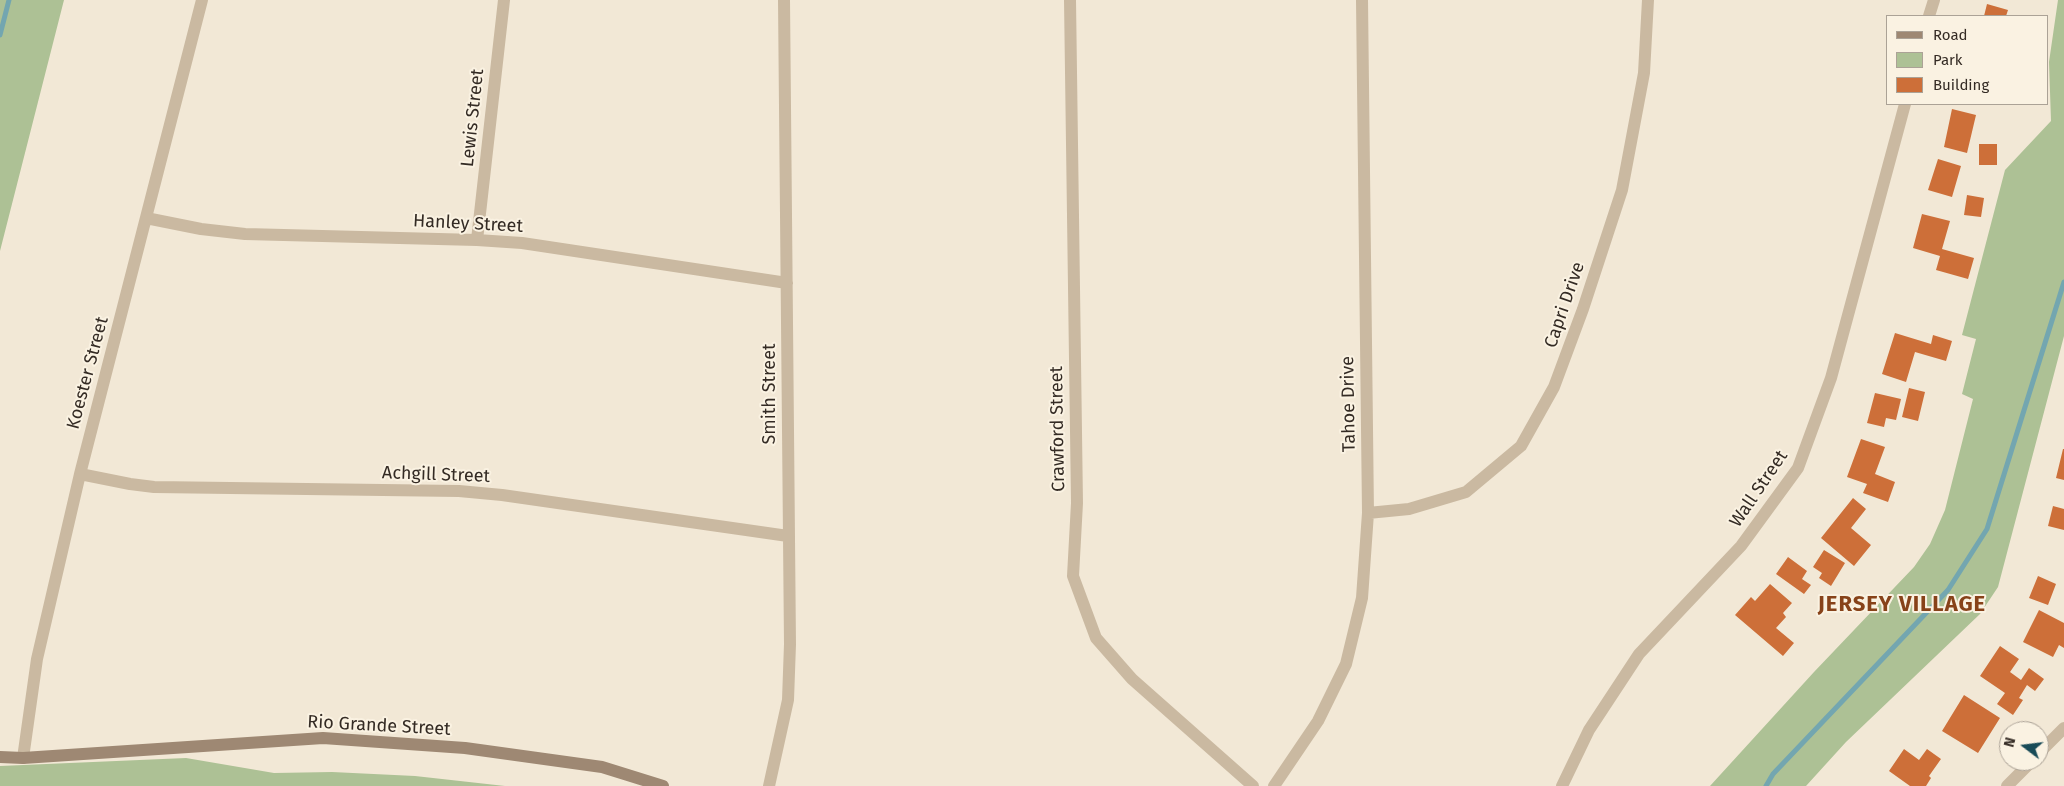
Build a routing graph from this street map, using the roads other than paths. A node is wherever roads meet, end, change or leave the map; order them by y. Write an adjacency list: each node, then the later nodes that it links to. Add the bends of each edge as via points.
1 (202, 0): 10 (street, Koester Street)
2 (504, 0): 11 (street, Lewis Street)
3 (784, 0): 12 (street, Smith Street)
4 (1070, 0): 23 (street, Crawford Street, via 1077,503 1074,576 1096,638 1132,679)
5 (1362, 0): 14 (street, Tahoe Drive)
6 (1648, 0): 14 (street, Capri Drive, via 1644,73 1622,190 1554,387 1521,446 1466,492 1409,509)
7 (1934, 0): 8 (street)
8 (1929, 15)
9 (1906, 105): 25 (street, Wall Street, via 1830,378 1798,468 1741,546 1639,654 1589,730)
10 (146, 218): 11 (street, Hanley Street, via 201,230 245,234); 13 (street, Koester Street)
11 (477, 240): 12 (street, Hanley Street, via 569,250)
12 (787, 283): 15 (street, Smith Street)
13 (80, 474): 15 (street, Achgill Street, via 154,487 450,491 502,495); 19 (street, Koester Street, via 37,659)
14 (1368, 513): 24 (street, Tahoe Drive, via 1362,598 1346,664 1318,721)
15 (788, 536): 22 (street, Smith Street, via 788,700)
16 (2064, 728): 17 (street)
17 (2049, 744)
18 (0, 756): 19 (street, Rio Grande Street)
19 (23, 758): 21 (street, Rio Grande Street, via 323,738 474,749 602,767)
20 (2022, 771): 26 (street)
21 (663, 786)
22 (769, 786)
23 (1253, 786)
24 (1274, 786)
25 (1562, 786)
26 (2007, 786)

